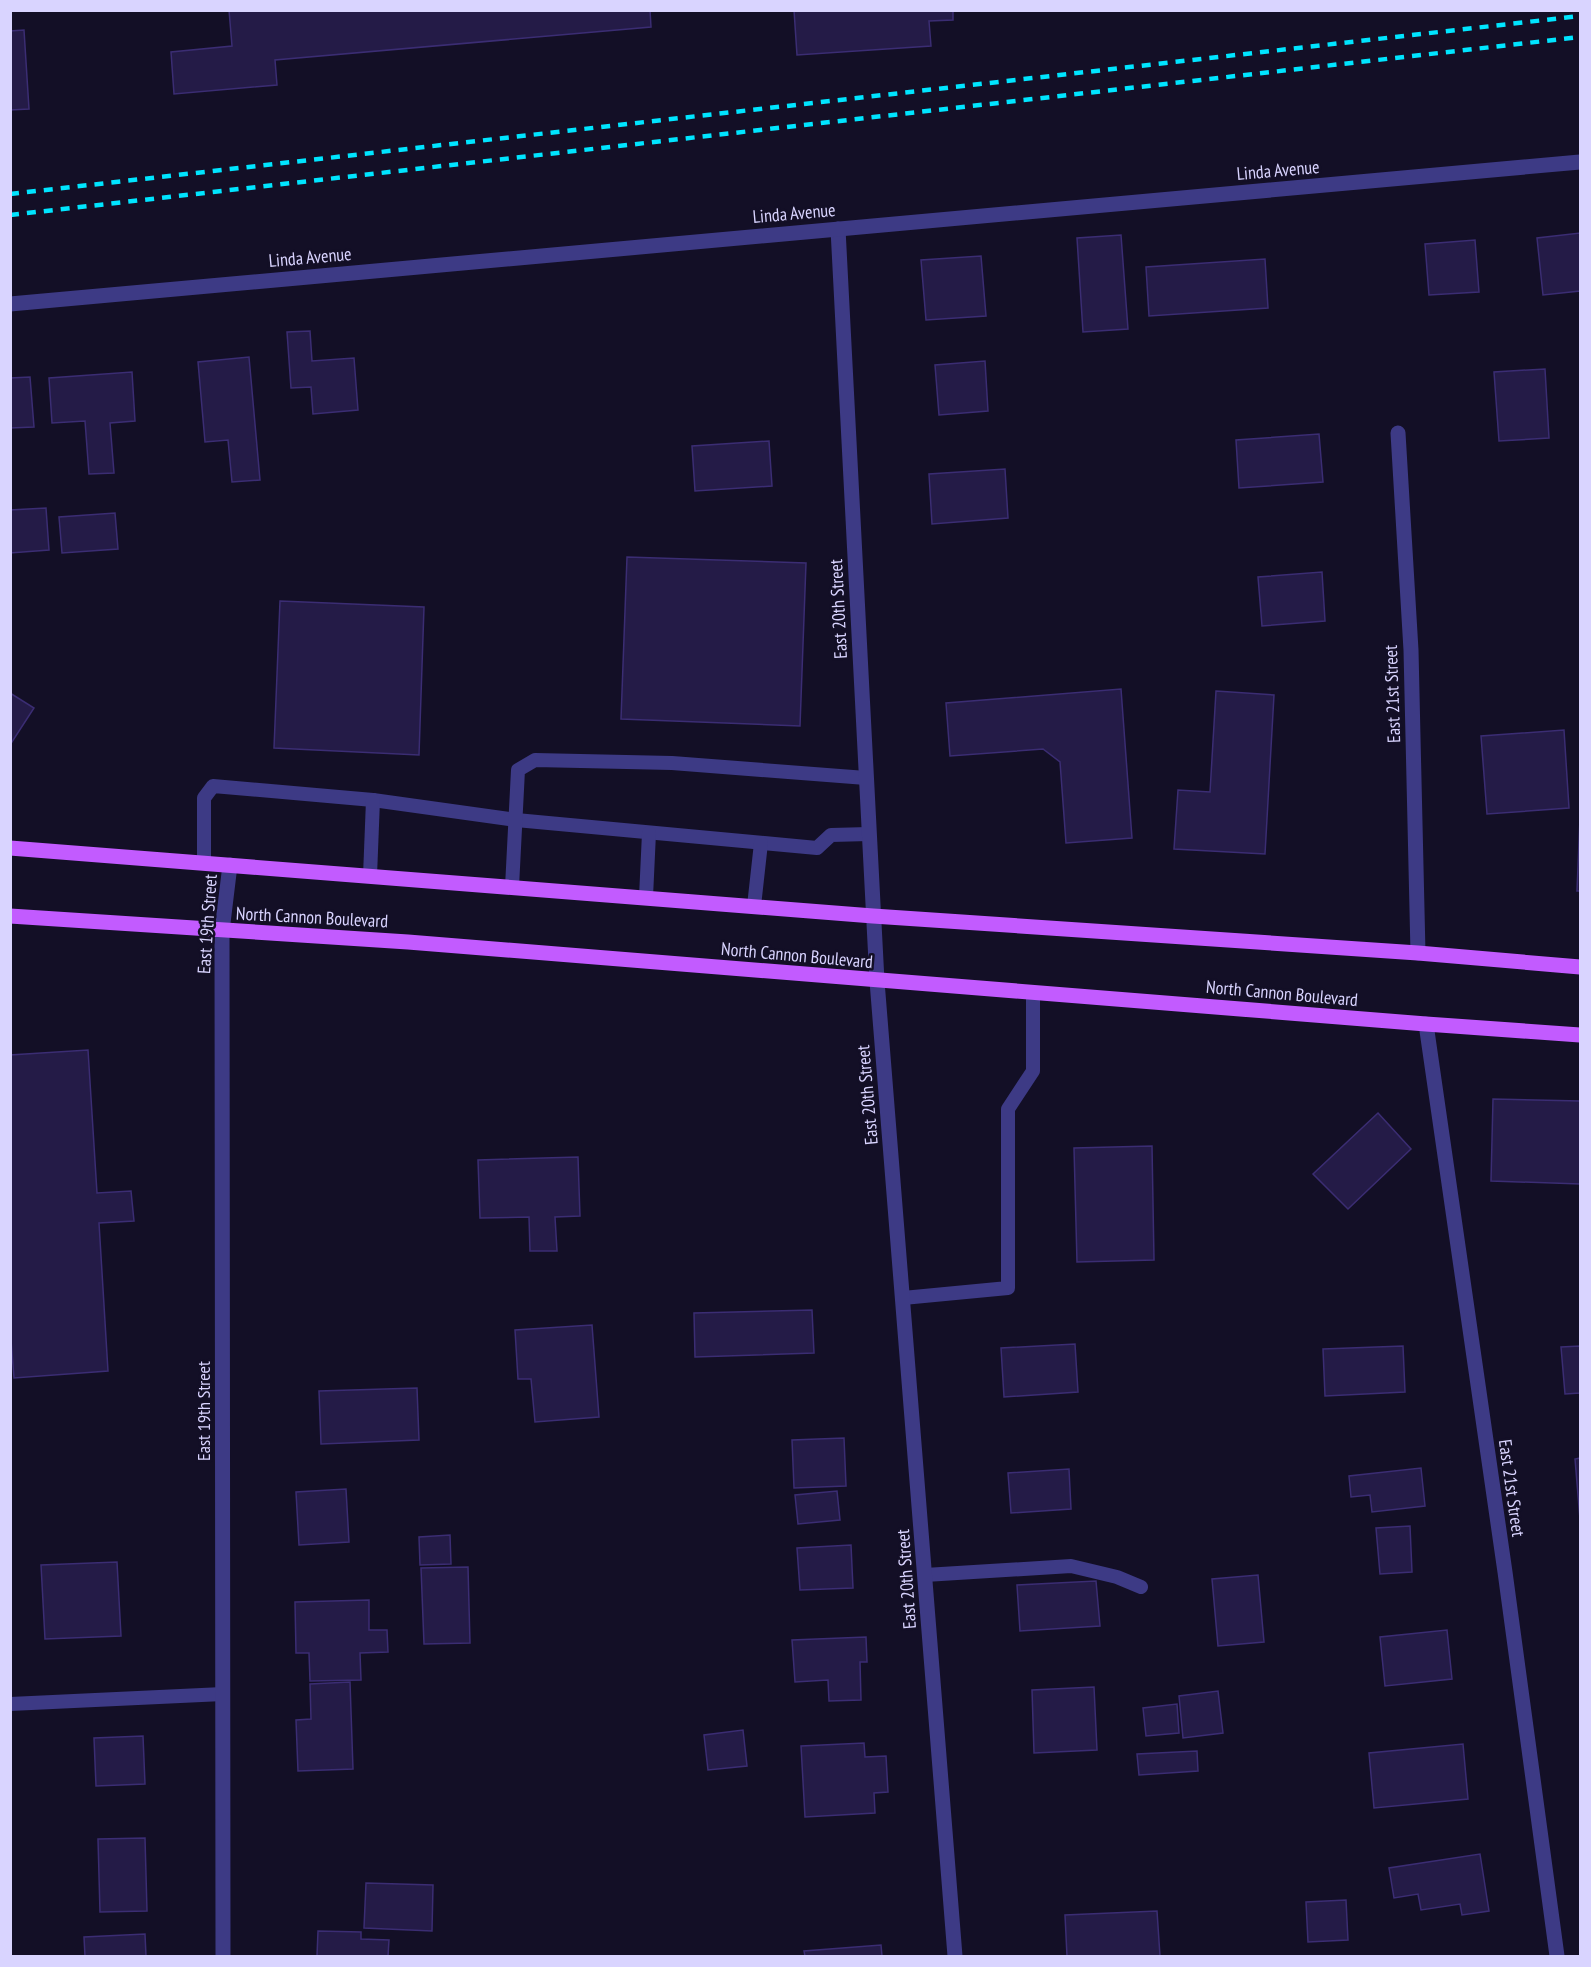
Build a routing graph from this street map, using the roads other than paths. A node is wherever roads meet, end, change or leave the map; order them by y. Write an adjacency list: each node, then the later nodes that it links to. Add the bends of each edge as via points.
1 (1581, 162): 2 (street, Linda Avenue)
2 (838, 229): 3 (street, Linda Avenue); 5 (street, East 20th Street)
3 (10, 304)
4 (1398, 433): 21 (street, East 21st Street, via 1411,650)
5 (866, 778): 7 (lane, via 672,763 536,760 518,770); 9 (street, East 20th Street)
6 (373, 800): 7 (lane); 12 (lane, via 213,786 204,798); 14 (lane)
7 (516, 820): 8 (lane); 15 (lane)
8 (648, 833): 10 (lane); 16 (lane)
9 (868, 834): 10 (lane, via 831,835 817,848); 19 (street, East 20th Street)
10 (761, 843): 17 (lane)
11 (10, 848): 12 (main road)
12 (204, 862): 13 (main road)
13 (230, 865): 14 (main road); 20 (street, East 19th Street)
14 (370, 876): 15 (main road)
15 (512, 887): 16 (main road)
16 (646, 897): 17 (main road)
17 (754, 906): 19 (main road)
18 (10, 916): 20 (main road, North Cannon Boulevard)
19 (873, 916): 21 (main road); 23 (street, East 20th Street)
20 (222, 931): 23 (main road, North Cannon Boulevard, via 408,942); 30 (street, East 19th Street)
21 (1418, 953): 22 (main road)
22 (1581, 967)
23 (877, 981): 24 (main road, North Cannon Boulevard); 27 (street, East 20th Street)
24 (1033, 993): 25 (main road, North Cannon Boulevard); 27 (lane, via 1033,1071 1008,1109 1008,1288)
25 (1426, 1024): 26 (main road, North Cannon Boulevard); 34 (street, East 21st Street)
26 (1581, 1035)
27 (903, 1298): 28 (street, East 20th Street)
28 (925, 1575): 29 (lane, via 1071,1566); 33 (street, East 20th Street)
29 (1141, 1587)
30 (223, 1694): 31 (lane); 32 (street, East 19th Street)
31 (10, 1704)
32 (223, 1956)
33 (955, 1956)
34 (1557, 1956)

